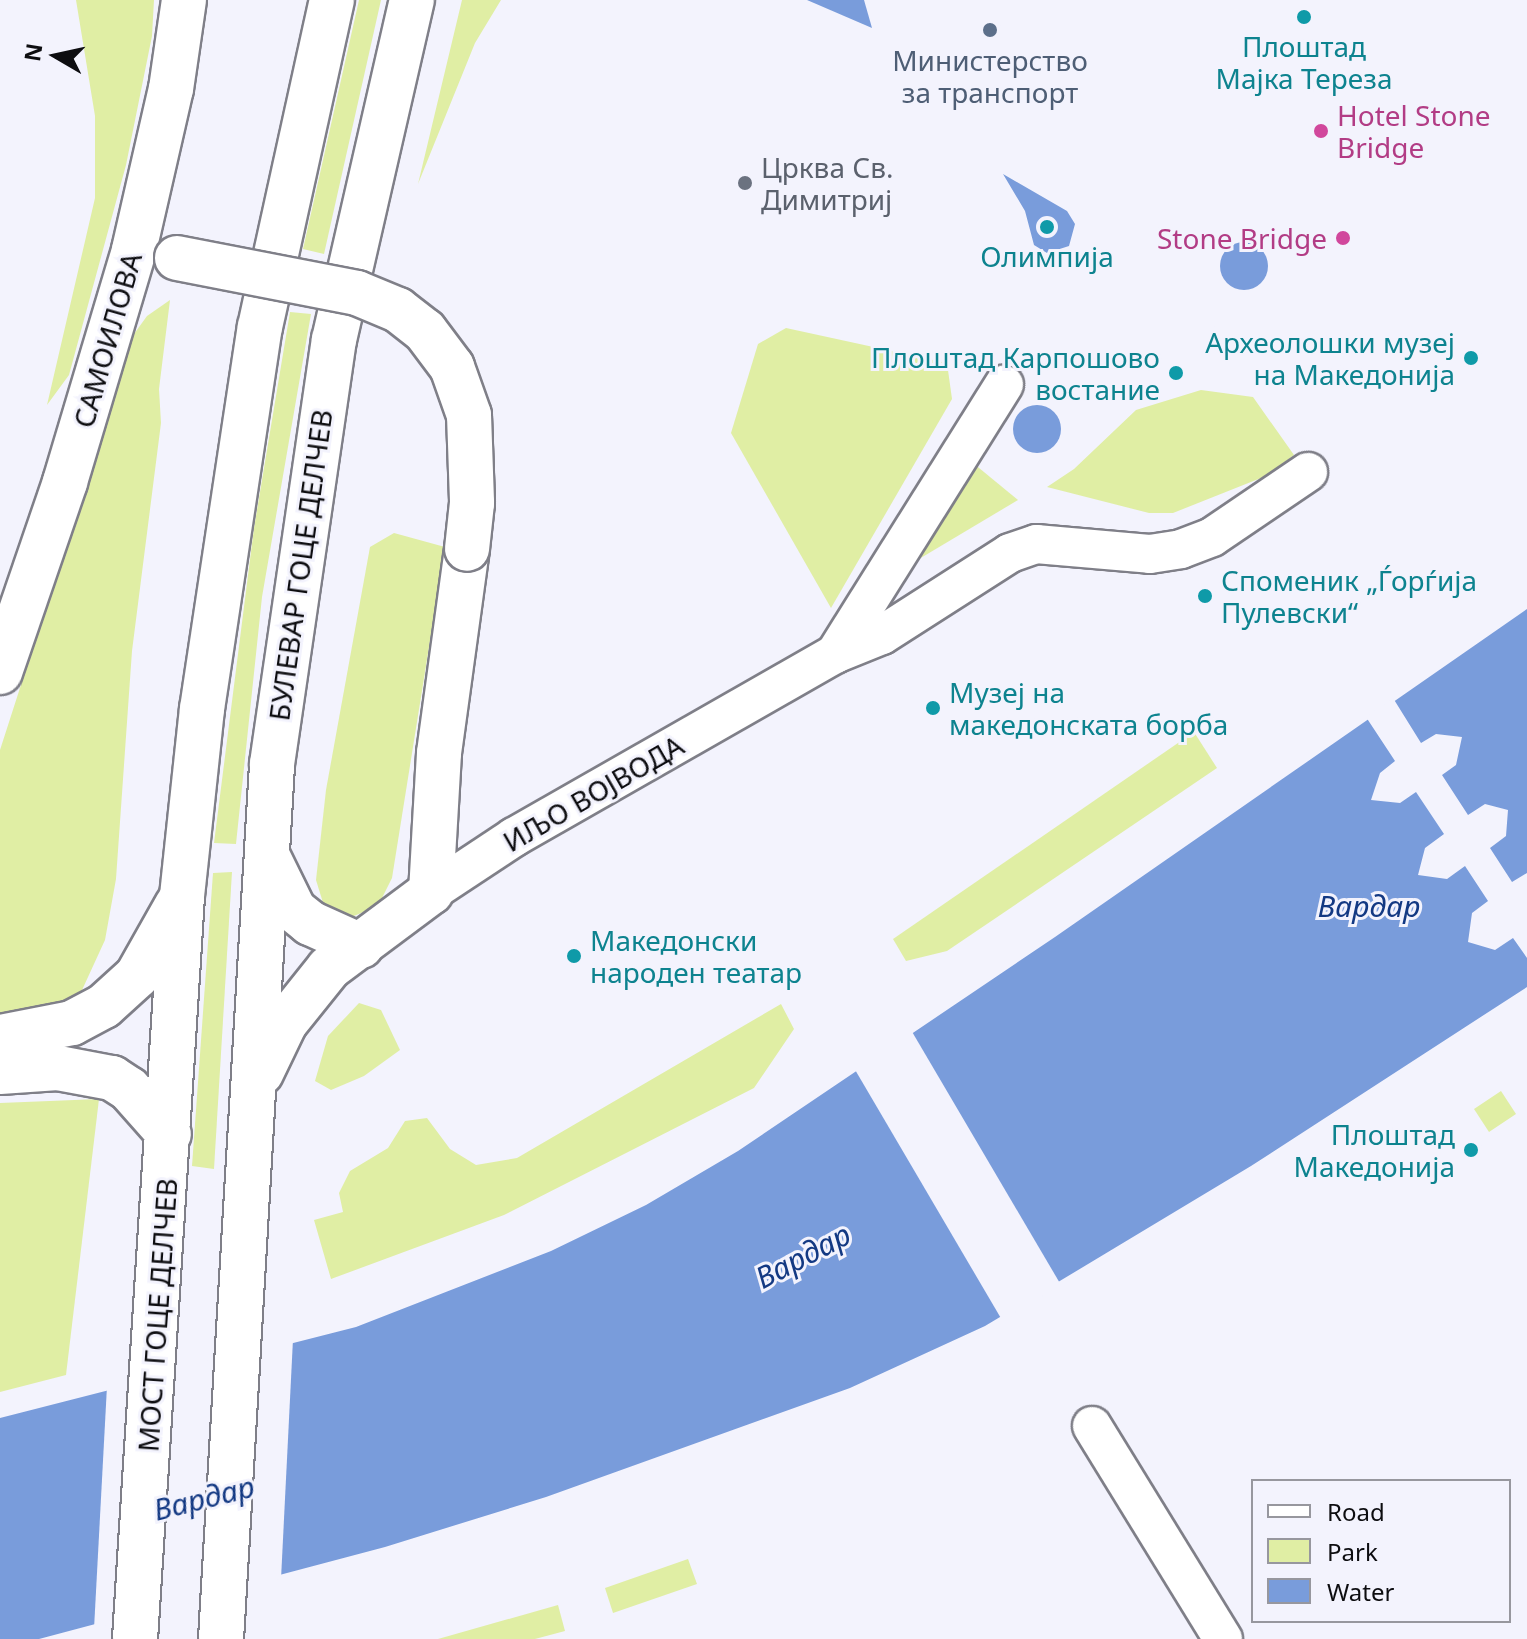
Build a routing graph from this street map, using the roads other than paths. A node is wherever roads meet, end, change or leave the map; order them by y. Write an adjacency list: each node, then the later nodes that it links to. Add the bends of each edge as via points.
1 (184, 0): 4 (street, САМОИЛОВА, via 171,89)
2 (332, 0): 11 (street, via 260,327 231,493)
3 (412, 0): 9 (street, БУЛЕВАР ГОЦЕ ДЕЛЧЕВ, via 334,340 290,623)
4 (134, 250): 8 (street, САМОИЛОВА, via 65,482); 10 (street, bridge, via 357,293 398,310 425,331 452,367 469,415 467,549 439,753)
5 (1004, 385): 7 (street, ИЉО ВОЈВОДА)
6 (1308, 472): 7 (street, ИЉО ВОЈВОДА, via 1212,537 1181,549 1150,554 1036,544 1010,553 882,635)
7 (835, 654): 10 (street, ИЉО ВОЈВОДА, via 514,837)
8 (0, 672)
9 (265, 850): 12 (street, via 294,910); 15 (street, БУЛЕВАР ГОЦЕ ДЕЛЧЕВ)
10 (431, 892): 12 (street, ИЉО ВОЈВОДА)
11 (182, 896): 13 (street, via 137,976 104,1006 72,1023); 16 (street)
12 (361, 946): 15 (street, ИЉО ВОЈВОДА, via 329,968 285,1023)
13 (8, 1034)
14 (0, 1072): 16 (street, via 58,1068 112,1078 129,1089)
15 (255, 1086): 19 (street, БУЛЕВАР ГОЦЕ ДЕЛЧЕВ)
16 (169, 1134): 18 (street, МОСТ ГОЦЕ ДЕЛЧЕВ)
17 (1092, 1426): 20 (street)
18 (135, 1639)
19 (221, 1639)
20 (1223, 1639)

